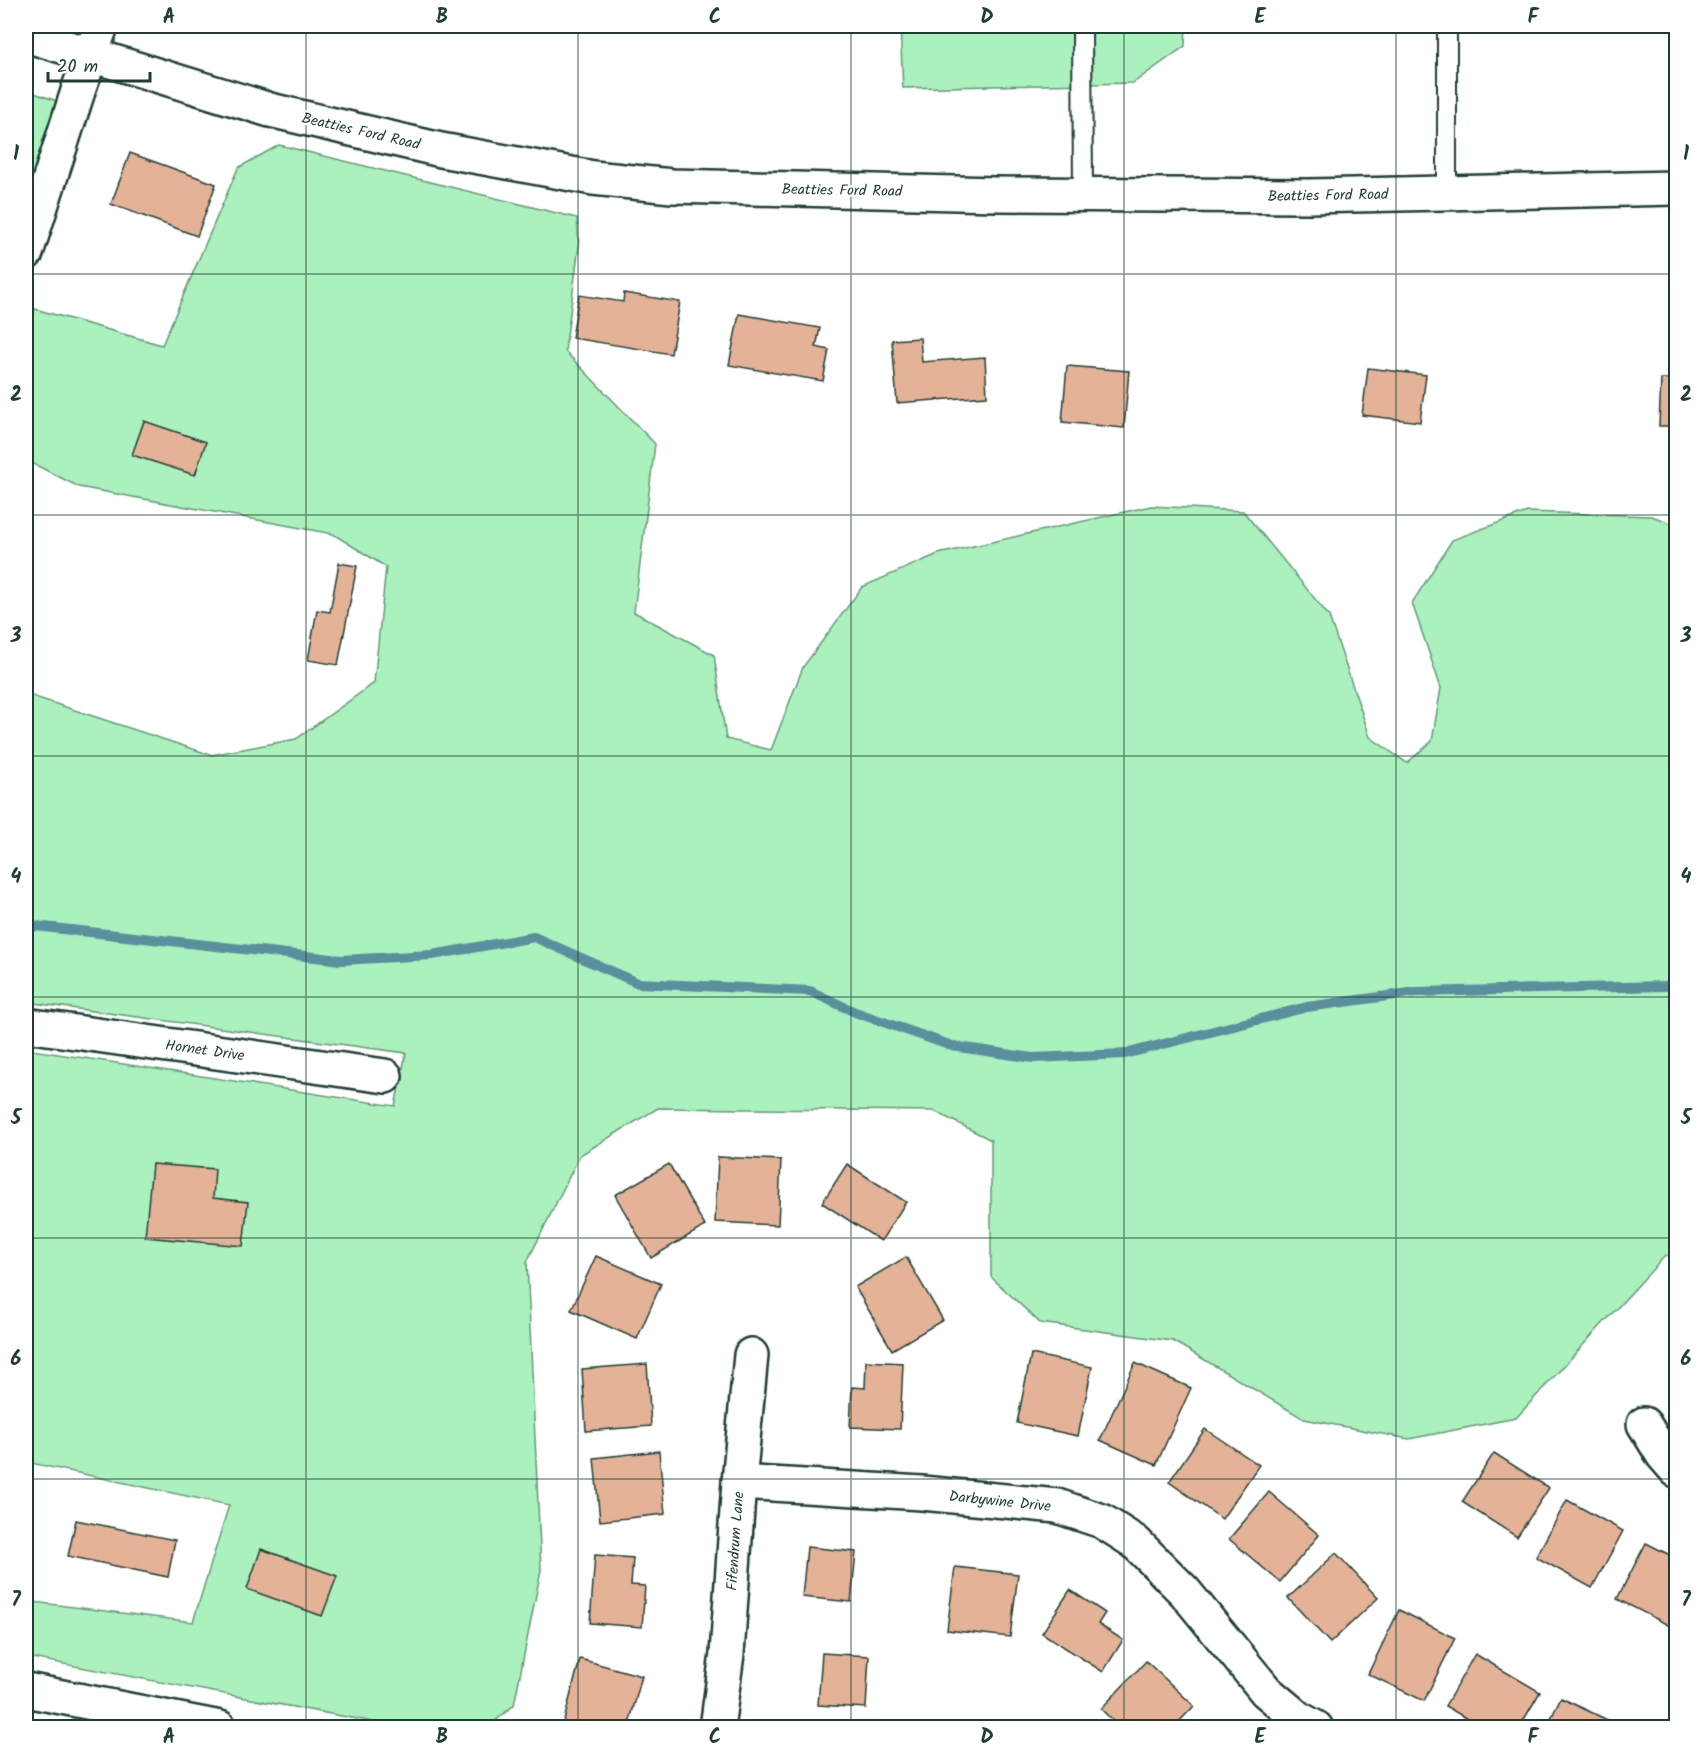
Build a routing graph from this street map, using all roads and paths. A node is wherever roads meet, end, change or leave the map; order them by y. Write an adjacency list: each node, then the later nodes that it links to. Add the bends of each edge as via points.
1 (101, 26): 5 (street)
2 (1082, 26): 8 (lane)
3 (1447, 26): 7 (lane)
4 (26, 35): 5 (street, Beatties Ford Road)
5 (89, 56): 8 (street, Beatties Ford Road, via 270,110 441,150 593,178 672,186); 9 (street)
6 (1677, 188): 7 (street, Beatties Ford Road)
7 (1447, 193): 8 (street, Beatties Ford Road)
8 (1083, 194)
9 (26, 253)
10 (26, 1025): 11 (street, Hornet Drive)
11 (385, 1076)
12 (752, 1355): 15 (street, Fifendrum Lane)
13 (1644, 1424): 14 (street)
14 (1677, 1470)
15 (740, 1482): 18 (street, Fifendrum Lane, via 727,1654); 19 (street, Darbywine Drive, via 1057,1506 1102,1521 1135,1542 1185,1592 1266,1691)
16 (26, 1690): 17 (street)
17 (220, 1728)
18 (717, 1728)
19 (1316, 1728)

